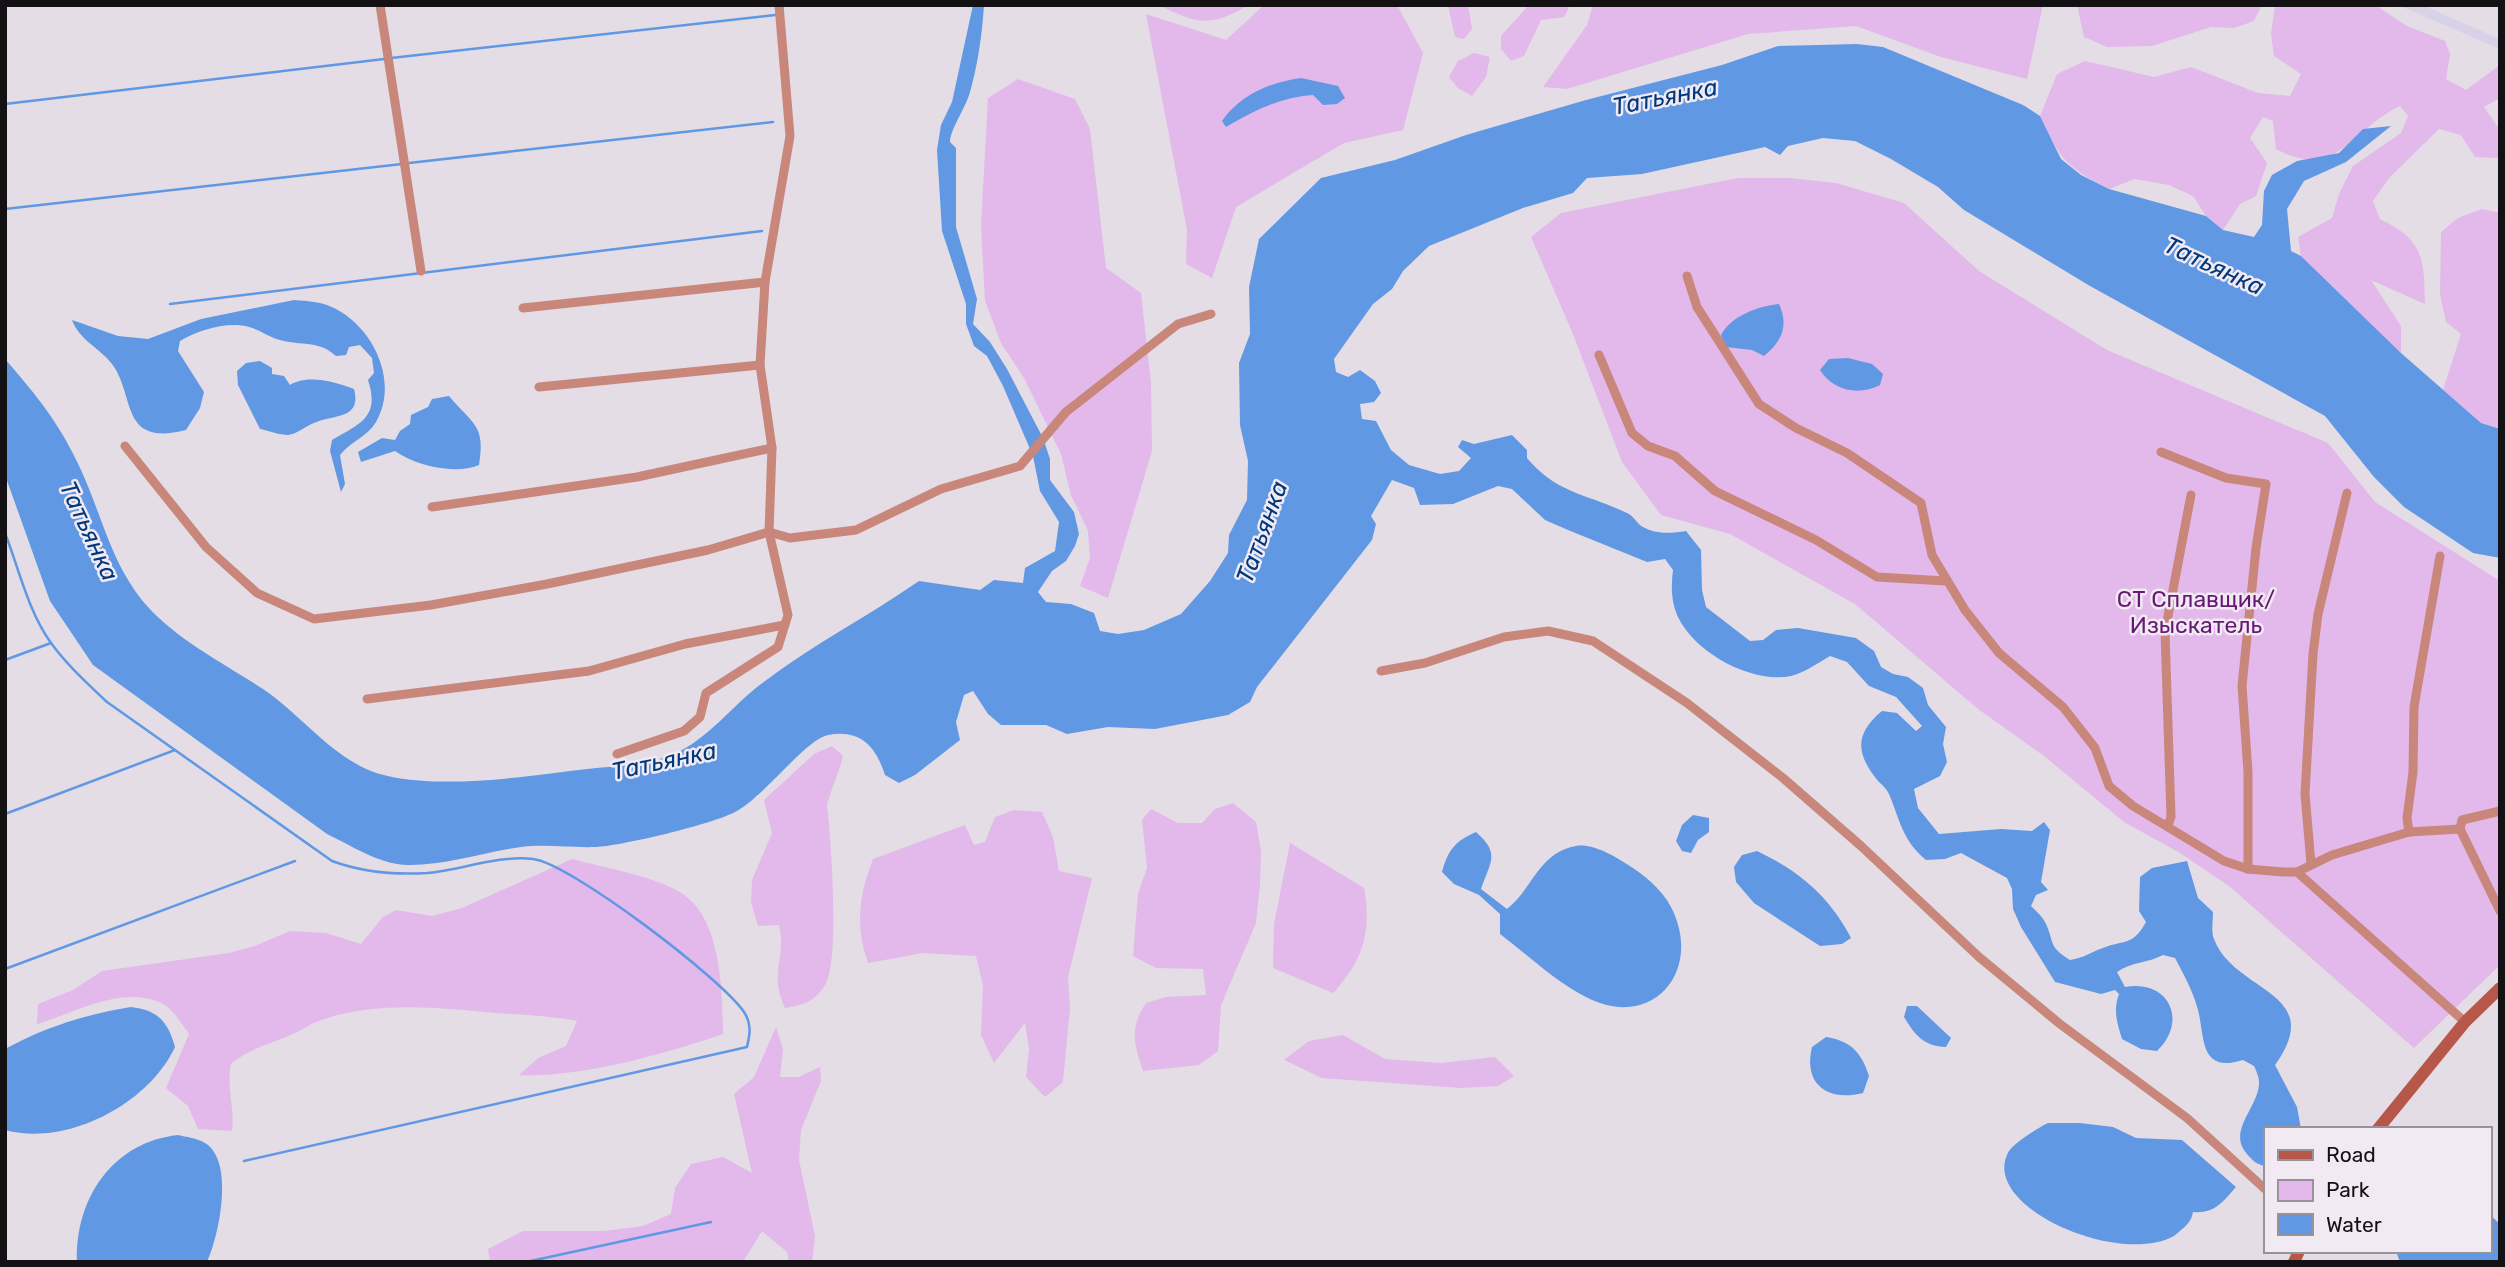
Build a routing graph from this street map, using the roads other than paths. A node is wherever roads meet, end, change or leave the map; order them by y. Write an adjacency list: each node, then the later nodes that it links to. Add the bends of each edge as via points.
1 (380, 5): 3 (street)
2 (779, 5): 5 (street, via 790,136)
3 (421, 271)
4 (1686, 276): 19 (street, via 1697,307 1759,404 1847,453 1921,503 1932,555)
5 (765, 282): 6 (street); 9 (street)
6 (523, 308)
7 (1211, 314): 17 (street, via 1178,324 1066,412 1020,466 941,489 856,530 790,538)
8 (1599, 355): 19 (street, via 1632,433 1648,446 1675,456 1715,491 1816,540 1877,577)
9 (760, 365): 10 (street); 12 (street)
10 (539, 387)
11 (125, 446): 17 (street, via 206,547 257,593 314,620 547,584 708,550)
12 (772, 448): 16 (street, via 637,477); 17 (street)
13 (2161, 452): 29 (street, via 2226,478 2266,484 2242,686)
14 (2347, 493): 28 (street, via 2313,654 2305,794)
15 (2191, 495): 25 (street, via 2165,632)
16 (432, 507)
17 (769, 532): 20 (street, via 788,615)
18 (2440, 556): 27 (street, via 2414,706)
19 (1945, 581): 25 (street, via 1999,653 2063,707 2095,748 2109,786)
20 (784, 625): 22 (street, via 685,644 589,671); 23 (street, via 778,647 706,693 700,717 684,731)
21 (1381, 671): 35 (street, via 1425,663 1504,637 1548,631 1592,641 1687,704 1783,778 1979,957 2187,1118)
22 (367, 699)
23 (617, 754)
24 (2500, 811): 26 (street, via 2462,820)
25 (2168, 825): 29 (street, via 2224,861)
26 (2460, 830): 27 (street); 31 (street)
27 (2409, 832): 28 (street)
28 (2311, 864): 30 (street)
29 (2248, 869): 30 (street)
30 (2297, 872): 33 (street)
31 (2500, 911)
32 (2500, 988): 33 (main road)
33 (2465, 1022): 34 (main road)
34 (2380, 1127)
35 (2264, 1188)

